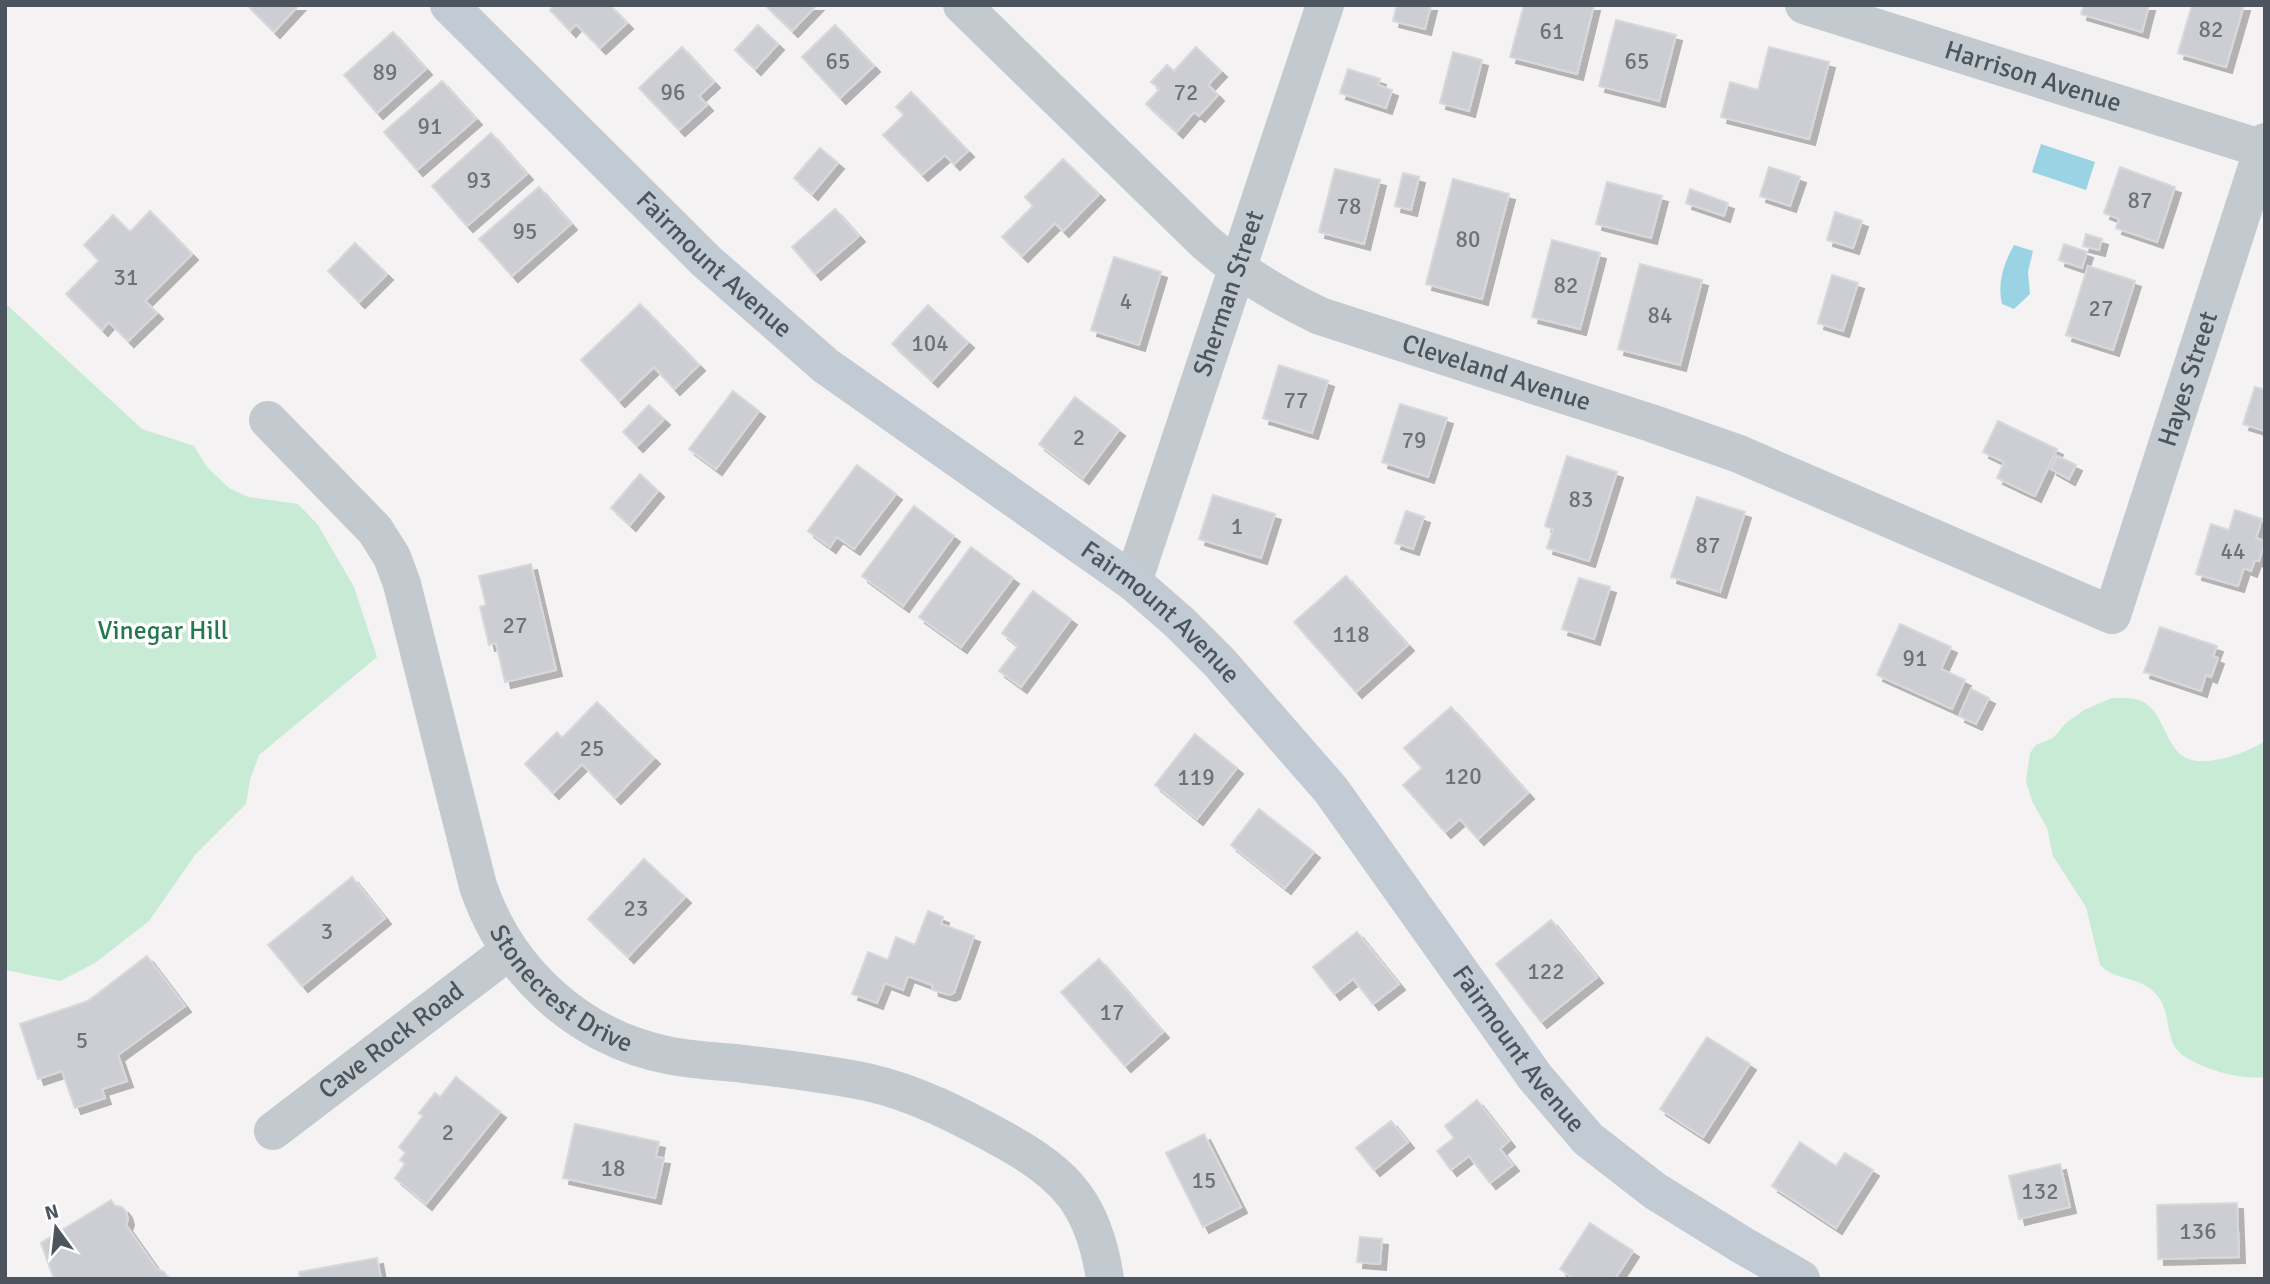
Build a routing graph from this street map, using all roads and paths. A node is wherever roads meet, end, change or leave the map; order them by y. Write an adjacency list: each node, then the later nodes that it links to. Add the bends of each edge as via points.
1 (449, 5): 8 (street, Fairmount Avenue, via 706,261 826,366)
2 (962, 5): 6 (street, Cleveland Avenue)
3 (1325, 5): 6 (street, Sherman Street)
4 (1804, 5): 5 (street, Harrison Avenue)
5 (2264, 146): 9 (street, Hayes Street)
6 (1238, 270): 8 (street, Sherman Street); 9 (street, Cleveland Avenue, via 1320,316 1751,458)
7 (268, 420): 10 (street, Stonecrest Drive, via 375,530 392,557 478,886)
8 (1133, 582): 13 (street, Fairmount Avenue, via 1220,663 1331,790 1535,1077 1588,1139 1655,1191)
9 (2112, 615)
10 (509, 951): 11 (street, Cave Rock Road); 12 (street, Stonecrest Drive, via 531,978 570,1012 640,1048 880,1086 919,1097 1030,1154 1069,1186 1081,1203)
11 (273, 1131)
12 (1105, 1279)
13 (1801, 1279)

